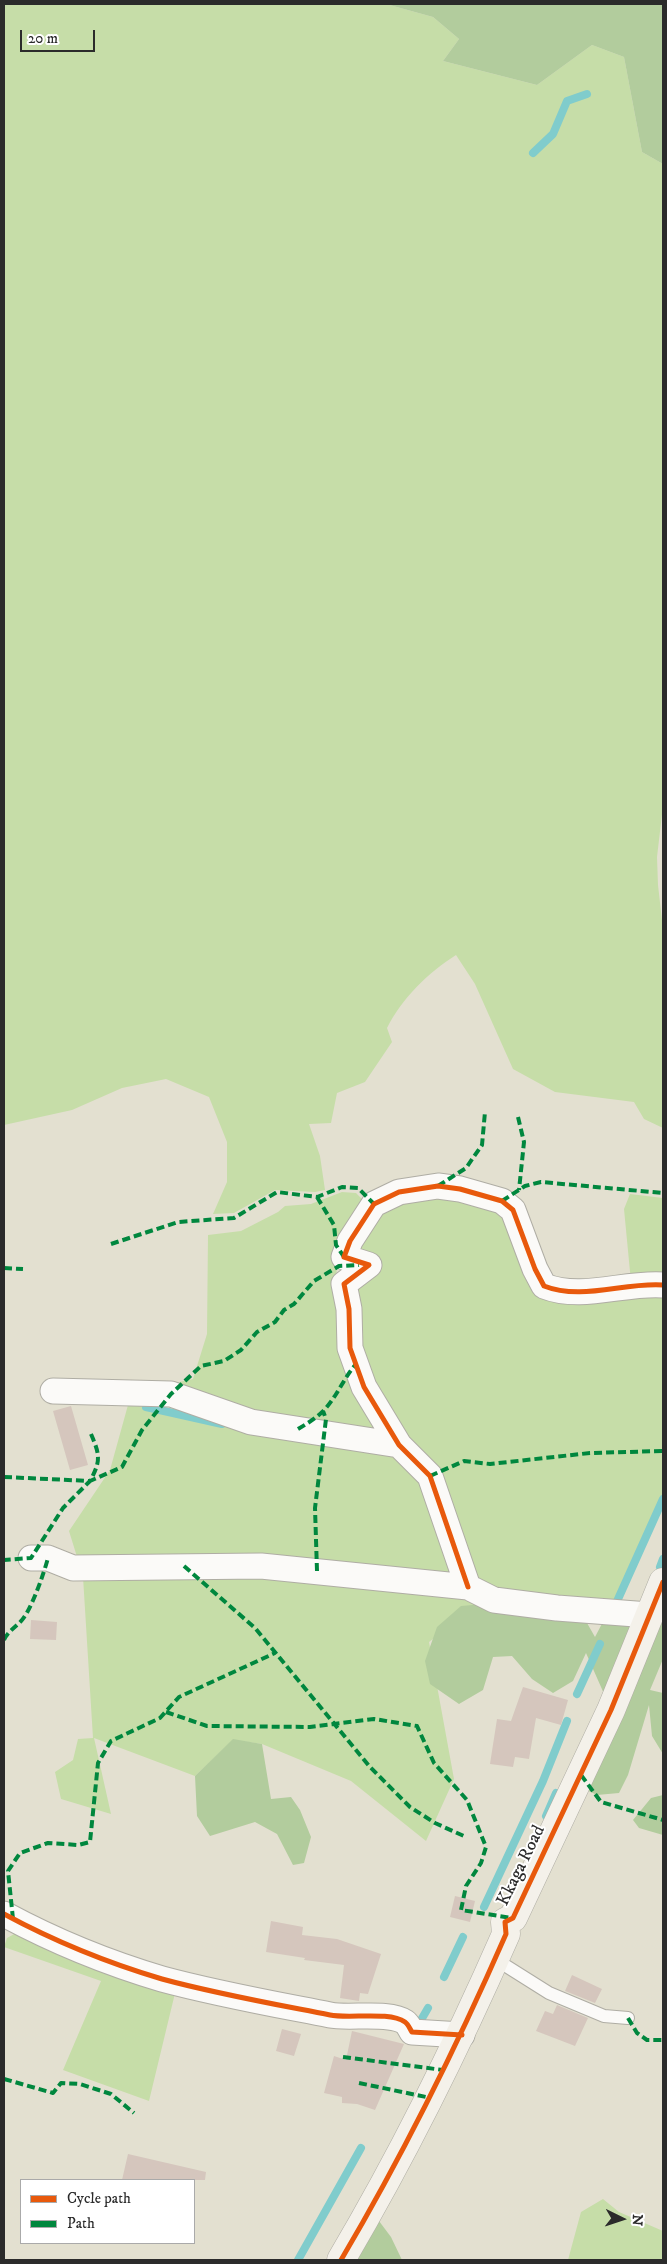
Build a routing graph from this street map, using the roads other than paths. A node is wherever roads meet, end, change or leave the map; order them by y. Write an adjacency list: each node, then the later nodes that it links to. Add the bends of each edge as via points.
1 (663, 1285): 3 (street, via 558,1292 544,1286 514,1210 502,1201 460,1189 418,1187 374,1204 344,1257 369,1264 344,1284 349,1309 350,1348 364,1387)
2 (53, 1391): 3 (street, via 171,1394 251,1422)
3 (399, 1445): 6 (street, via 430,1476)
4 (31, 1558): 6 (street, via 48,1558 73,1568 261,1566)
5 (663, 1582): 7 (street, Kkaga Road)
6 (468, 1587): 7 (street, via 494,1600)
7 (649, 1615): 9 (street, Kkaga Road, via 596,1742 513,1918 505,1922 506,1934)
8 (10, 1924): 11 (street, via 163,1979 338,2017 368,2015 398,2020 406,2023 412,2032)
9 (495, 1959): 10 (lane, via 548,1993 604,2016); 11 (street, Kkaga Road)
10 (628, 2018)
11 (462, 2035): 12 (street, Kkaga Road)
12 (341, 2260)

